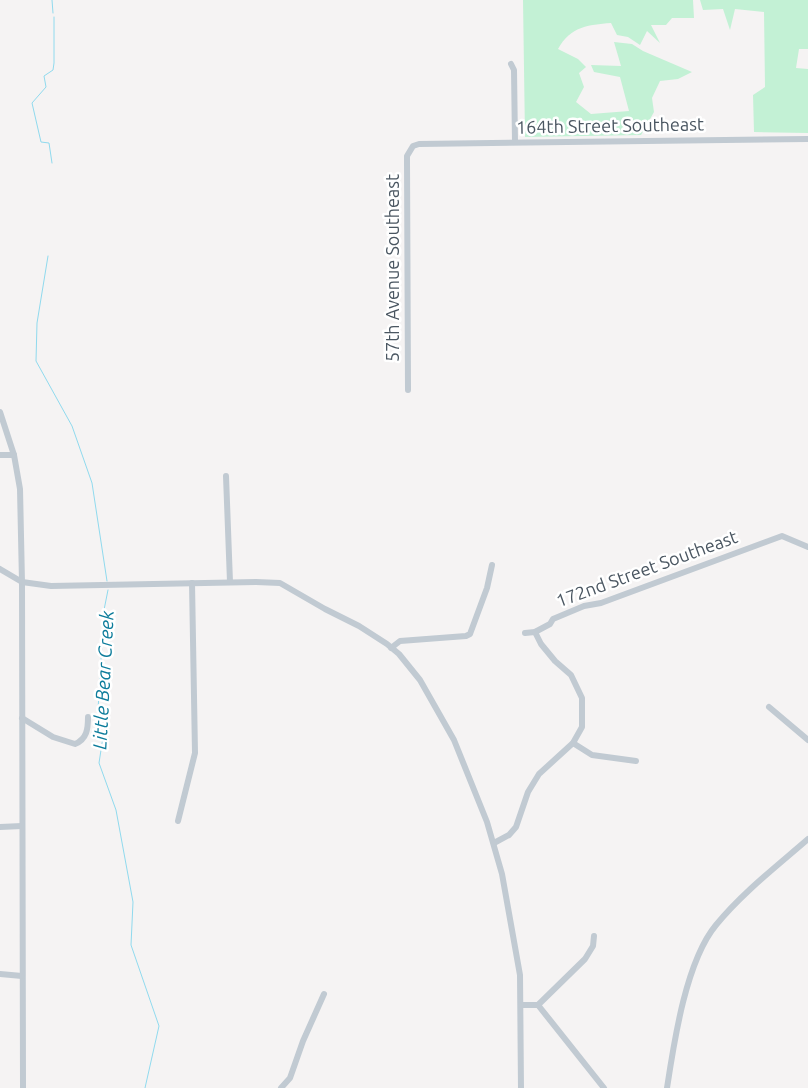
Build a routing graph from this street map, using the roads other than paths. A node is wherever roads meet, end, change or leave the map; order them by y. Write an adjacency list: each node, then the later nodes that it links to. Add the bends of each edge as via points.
1 (512, 64): 3 (street)
2 (808, 139): 3 (street, 164th Street Southeast)
3 (515, 142): 4 (street, 164th Street Southeast)
4 (413, 146): 5 (street, 57th Avenue Southeast, via 407,161)
5 (408, 390)
6 (0, 412): 8 (street)
7 (0, 455): 8 (street)
8 (14, 455): 13 (street, via 20,489)
9 (226, 476): 14 (street)
10 (808, 547): 16 (street, 172nd Street Southeast, via 782,536 601,603 584,606 553,619)
11 (492, 565): 18 (street, via 470,634 400,641)
12 (0, 569): 13 (street)
13 (22, 582): 15 (street, via 51,586); 21 (street)
14 (230, 582): 15 (street); 18 (street, via 280,582 364,629)
15 (192, 583): 25 (street, via 195,753)
16 (535, 632): 17 (street, 172nd Street Southeast); 23 (street, via 555,662 572,675 582,698 582,727)
17 (525, 633)
18 (391, 648): 29 (street, via 420,680 454,740)
19 (769, 706): 22 (street)
20 (88, 717): 21 (street, via 86,735 75,744 53,737)
21 (22, 718): 26 (street)
22 (808, 740)
23 (573, 743): 24 (street, via 592,755); 29 (street, via 539,774 528,792 516,827)
24 (636, 761)
25 (178, 821)
26 (22, 826): 27 (street); 32 (street)
27 (0, 827)
28 (808, 839): 40 (street, via 743,896 708,936 691,971)
29 (494, 843): 34 (street, via 519,968)
30 (594, 936): 35 (street, via 586,959)
31 (0, 974): 32 (street)
32 (22, 976): 36 (street)
33 (324, 994): 37 (street, via 290,1078)
34 (521, 1005): 35 (street); 38 (street)
35 (538, 1005): 39 (street)
36 (23, 1088)
37 (281, 1088)
38 (521, 1088)
39 (604, 1088)
40 (667, 1088)

